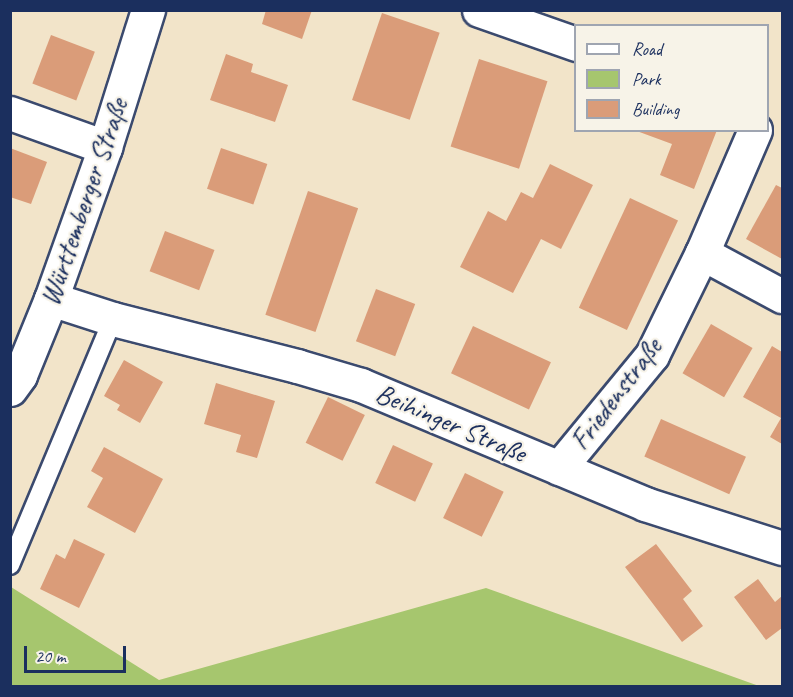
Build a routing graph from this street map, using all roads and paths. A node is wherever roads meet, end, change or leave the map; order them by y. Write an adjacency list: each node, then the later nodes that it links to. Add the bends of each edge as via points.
1 (148, 10): 6 (street, Württemberger Straße)
2 (479, 10): 3 (street)
3 (574, 44)
4 (10, 113): 6 (street)
5 (755, 132): 7 (street, Friedenstraße)
6 (105, 147): 9 (street, Württemberger Straße)
7 (702, 253): 8 (street); 12 (street, Friedenstraße, via 652,355)
8 (783, 296)
9 (51, 299): 10 (street, Beihinger Straße); 11 (street, Württemberger Straße, via 20,375)
10 (113, 319): 12 (street, Beihinger Straße, via 361,385); 14 (lane)
11 (10, 389)
12 (559, 468): 13 (street, Beihinger Straße, via 645,504)
13 (783, 548)
14 (10, 565)

